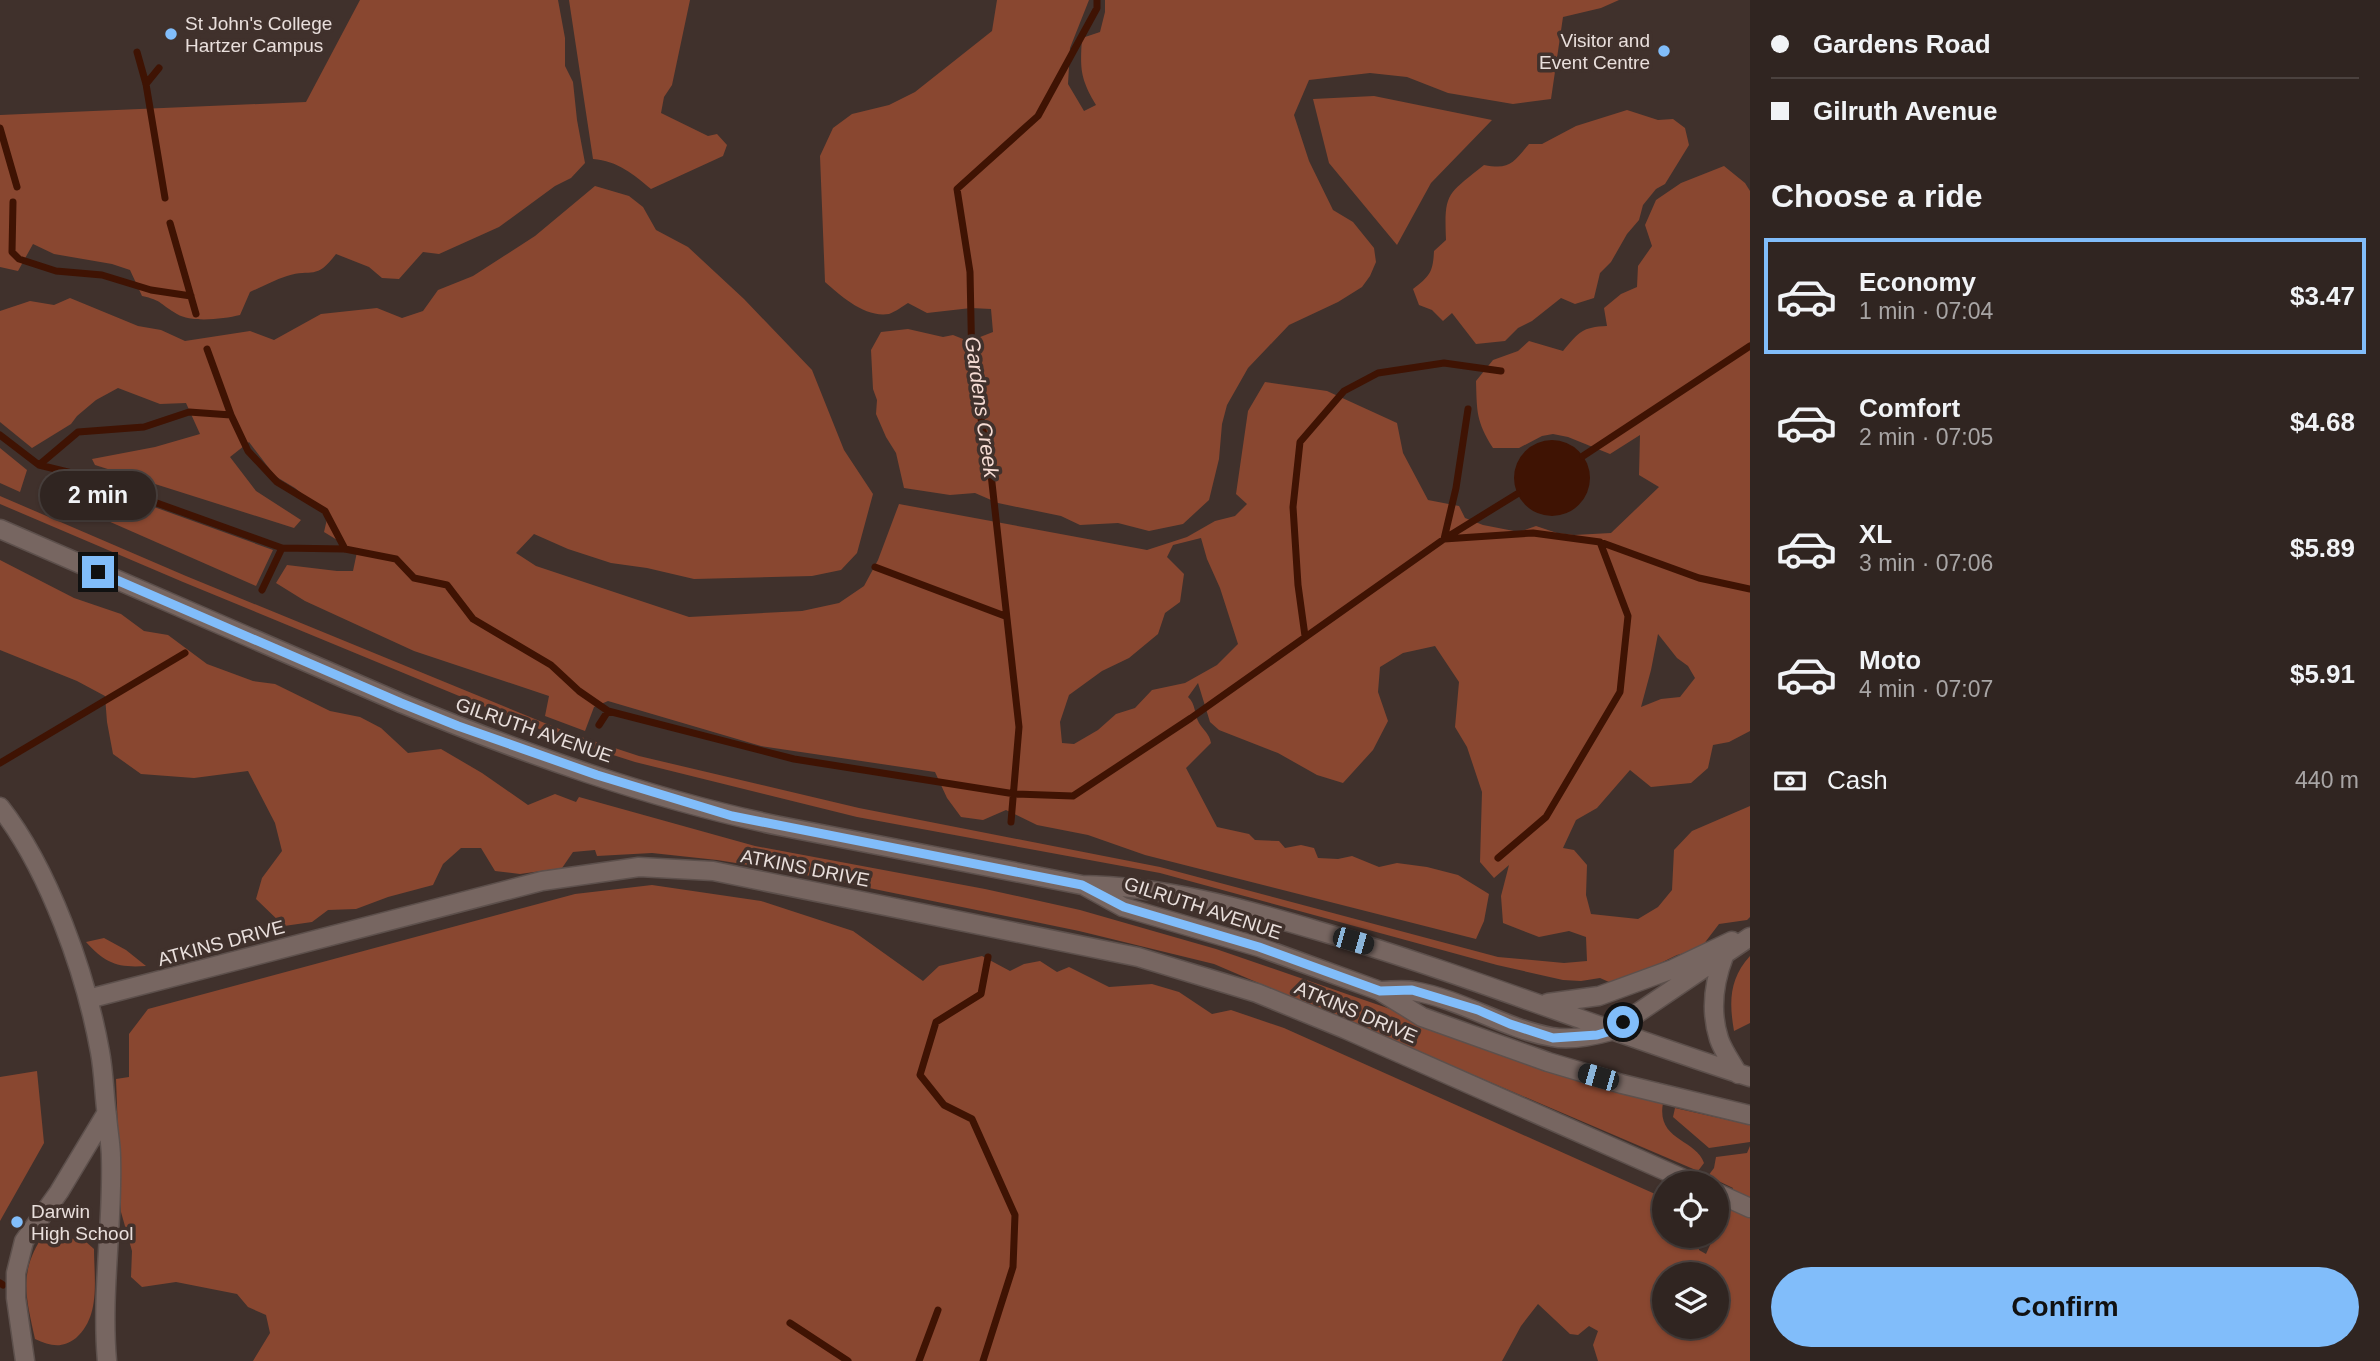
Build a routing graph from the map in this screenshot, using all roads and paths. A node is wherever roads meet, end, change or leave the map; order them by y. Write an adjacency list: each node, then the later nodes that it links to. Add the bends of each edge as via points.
1 (0, 529): 3 (street, GILRUTH AVENUE, via 401,703 597,775 732,816)
2 (0, 807): 7 (street, via 29,851 64,923)
3 (1082, 885): 6 (street, GILRUTH AVENUE, via 1124,907 1259,947); 8 (street, GILRUTH AVENUE, via 1153,889 1257,913)
4 (1750, 935): 5 (street); 8 (street, via 1600,996)
5 (1724, 956): 9 (street); 10 (street, via 1714,998 1719,1039)
6 (1380, 991): 9 (street, via 1412,990 1553,1038); 12 (street, GILRUTH AVENUE, via 1422,1017 1548,1062)
7 (88, 999): 11 (street, via 101,1053); 13 (street, ATKINS DRIVE, via 542,881 639,867 713,871 1138,957 1245,989)
8 (1541, 1003): 9 (street, GILRUTH AVENUE)
9 (1611, 1031): 10 (street, GILRUTH AVENUE)
10 (1744, 1076)
11 (106, 1114): 16 (street, via 24,1241 16,1298); 17 (street, via 111,1157 104,1331)
12 (1750, 1115)
13 (1666, 1171)
14 (1729, 1199): 15 (street)
15 (1747, 1207)
16 (25, 1361)
17 (107, 1361)

